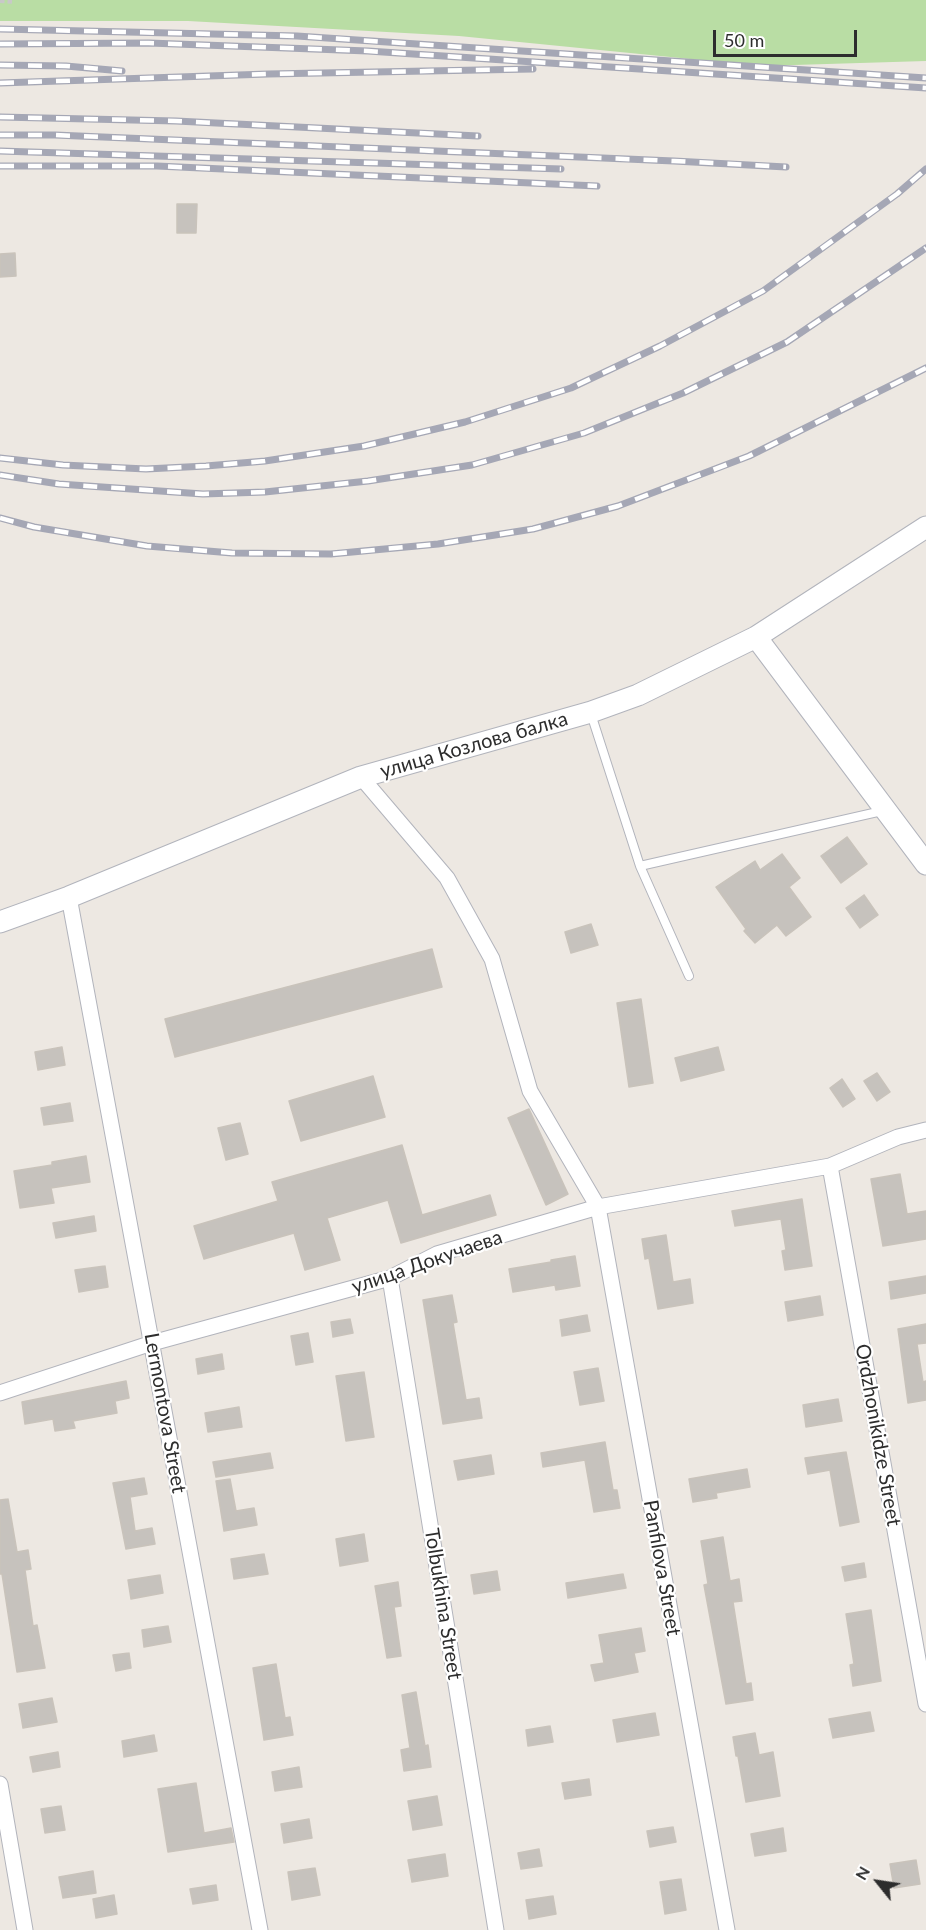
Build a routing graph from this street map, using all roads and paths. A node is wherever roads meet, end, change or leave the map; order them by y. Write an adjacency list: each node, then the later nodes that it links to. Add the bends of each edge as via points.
1 (0, 2): 2 (path)
2 (15, 2)
3 (926, 527): 4 (main road, улица Козлова балка)
4 (756, 637): 5 (main road, улица Козлова балка, via 638,695); 7 (main road)
5 (591, 712): 6 (main road, улица Козлова балка); 9 (lane)
6 (361, 777): 10 (main road, улица Козлова балка); 15 (street, via 447,878 492,959 530,1091)
7 (886, 810): 8 (main road); 9 (lane)
8 (926, 864)
9 (640, 866): 12 (lane)
10 (69, 897): 11 (main road, улица Козлова балка); 17 (street, Lermontova Street)
11 (0, 922)
12 (689, 976)
13 (926, 1130): 14 (street, улица Докучаева, via 898,1137)
14 (830, 1166): 15 (street, улица Докучаева); 19 (street, Ordzhonikidze Street)
15 (598, 1207): 16 (street, улица Докучаева, via 437,1254); 24 (street, Panfilova Street)
16 (390, 1278): 17 (street, улица Докучаева); 23 (street, Tolbukhina Street)
17 (152, 1343): 18 (street, улица Докучаева); 22 (street, Lermontova Street)
18 (0, 1393)
19 (926, 1704)
20 (0, 1784): 21 (street)
21 (25, 1930)
22 (261, 1930)
23 (496, 1930)
24 (727, 1930)

